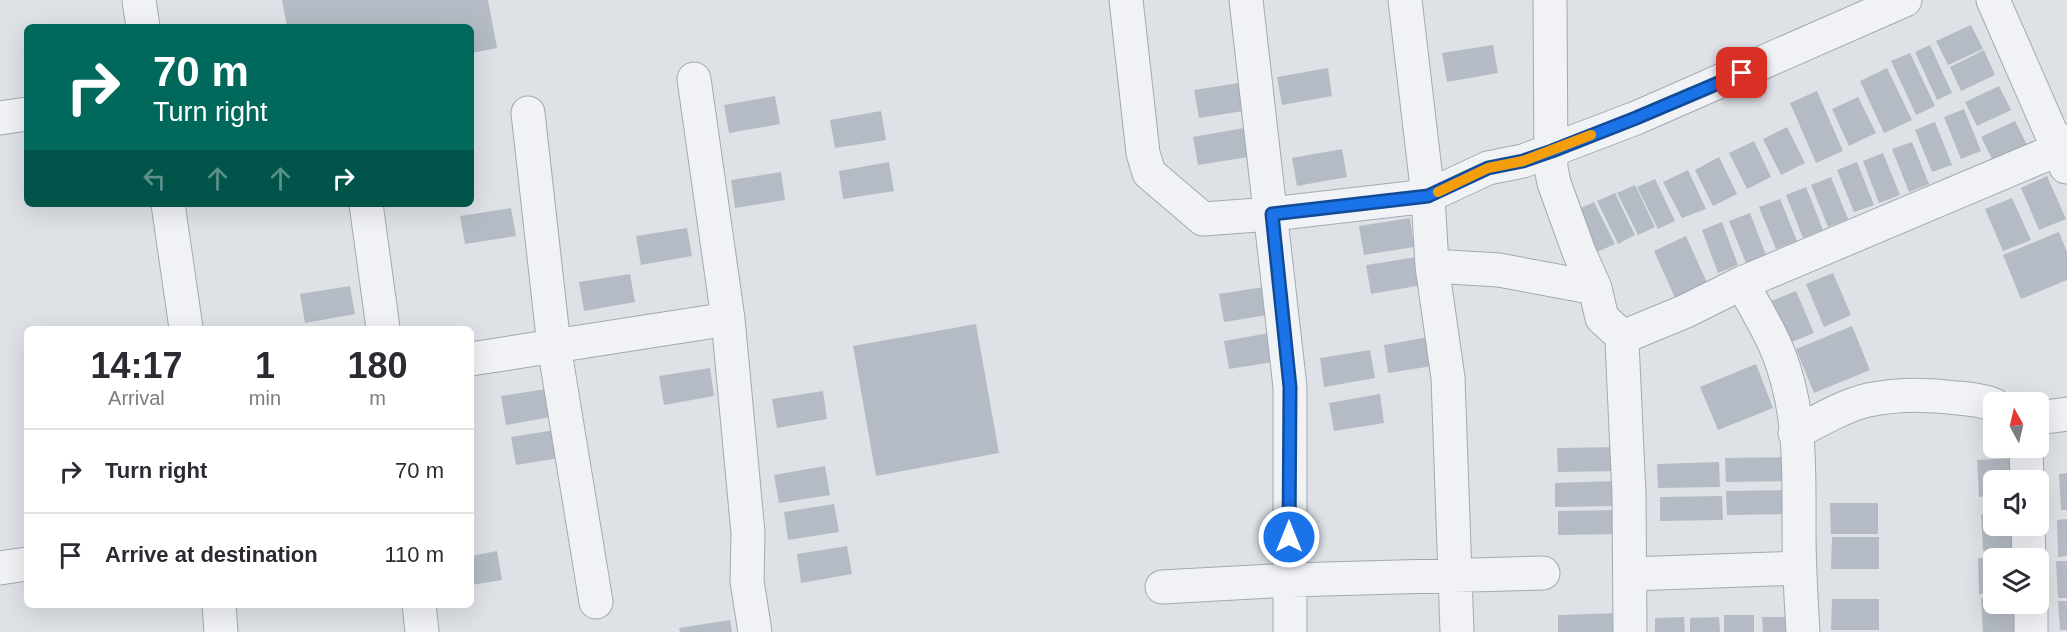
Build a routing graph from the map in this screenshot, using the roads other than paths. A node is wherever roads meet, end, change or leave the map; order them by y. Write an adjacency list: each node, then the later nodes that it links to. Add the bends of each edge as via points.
1 (139, 0): 8 (street)
2 (1126, 0): 18 (street, via 1143,153 1149,173 1203,219)
3 (1246, 0): 18 (street)
4 (1405, 0): 15 (street)
5 (1550, 0): 13 (street)
6 (1905, 0): 13 (street)
7 (1993, 0): 14 (street)
8 (143, 24)
9 (694, 79): 22 (street)
10 (528, 113): 26 (street)
11 (24, 114): 12 (street)
12 (0, 118)
13 (1552, 151): 15 (street, via 1488,168); 21 (street, via 1554,183)
14 (2064, 153): 20 (street)
15 (1428, 196): 18 (street); 19 (street)
16 (168, 207): 23 (street)
17 (366, 207): 24 (street)
18 (1272, 214): 36 (street, via 1290,387)
19 (1432, 266): 21 (street, via 1499,270); 35 (street, via 1448,378)
20 (1742, 283): 25 (street); 31 (street, via 1785,370)
21 (1595, 288): 25 (street, via 1602,318)
22 (728, 318): 26 (street); 44 (street, via 748,532 747,581)
23 (186, 326)
24 (383, 326)
25 (1623, 337): 34 (street)
26 (554, 346): 27 (street); 38 (street)
27 (474, 359)
28 (1983, 402): 31 (street, via 1944,396 1867,400)
29 (2067, 414): 30 (street)
30 (2049, 416)
31 (1795, 433): 32 (street)
32 (1799, 568): 34 (street); 48 (street)
33 (1543, 573): 35 (street)
34 (1630, 573): 47 (street)
35 (1455, 575): 36 (street); 46 (street)
36 (1289, 580): 37 (street); 45 (street)
37 (1162, 587)
38 (596, 602)
39 (219, 608): 42 (street)
40 (419, 608): 43 (street)
41 (2031, 614): 49 (street)
42 (221, 632)
43 (422, 632)
44 (755, 632)
45 (1290, 632)
46 (1457, 632)
47 (1630, 632)
48 (1803, 632)
49 (2031, 632)

